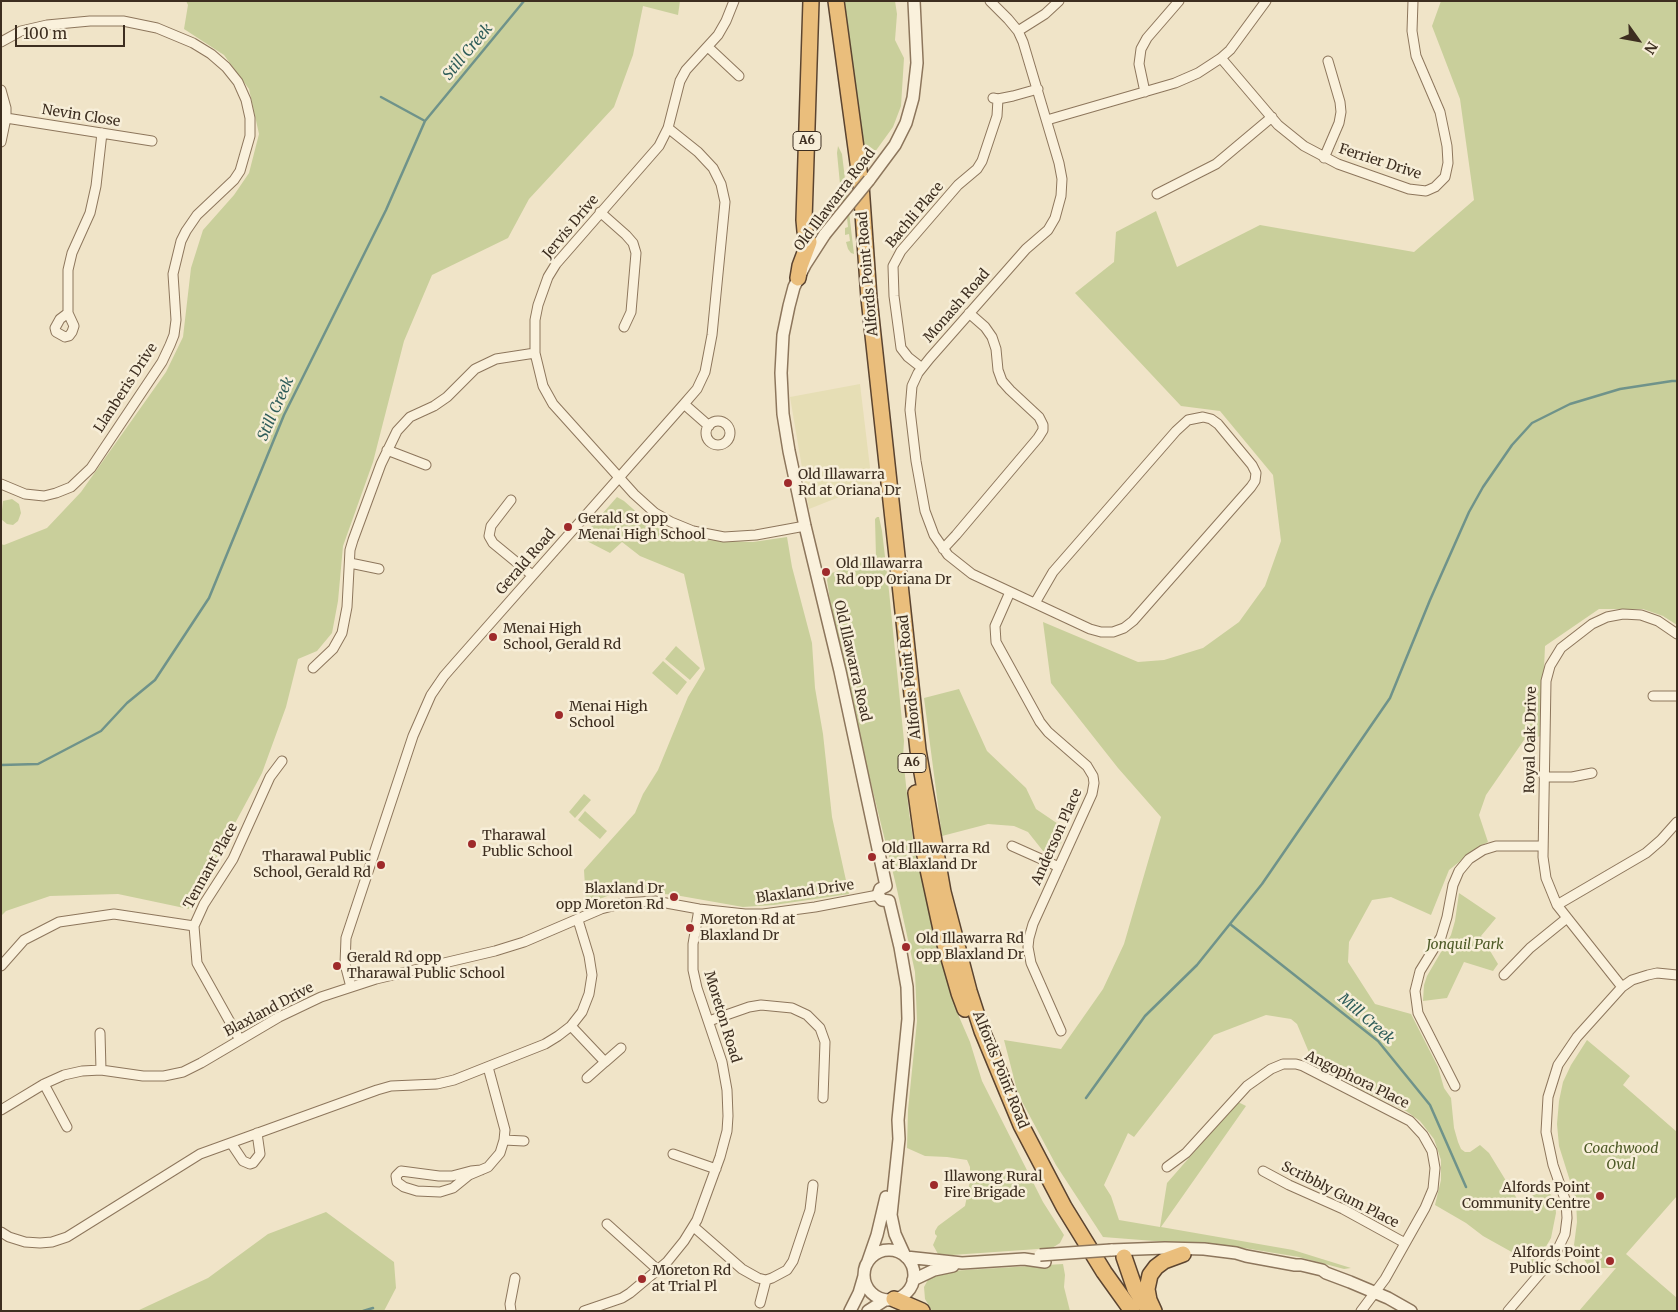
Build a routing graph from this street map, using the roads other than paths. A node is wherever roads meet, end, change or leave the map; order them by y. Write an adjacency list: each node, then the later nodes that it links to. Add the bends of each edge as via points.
1 (734, 1): 13 (street, Jervis Drive, via 726,21)
2 (811, 1): 30 (highway, A6, via 804,220 809,242)
3 (829, 1): 121 (highway, Alfords Point Road / A6, via 912,766 924,851 942,934 959,993 1003,1104 1031,1163 1063,1221)
4 (836, 1): 122 (highway, Alfords Point Road / A6, via 861,185 869,298 918,750 943,892 982,1031 1018,1117 1064,1207)
5 (914, 1): 30 (street, Old Illawarra Road, bridge, via 917,63 906,123 895,146 825,234)
6 (990, 1): 11 (street, Monash Road)
7 (1059, 1): 11 (street)
8 (1179, 1): 19 (street, via 1141,48 1138,64)
9 (1266, 1): 14 (street)
10 (1413, 1): 27 (street, Ferrier Drive, via 1412,31 1416,56 1437,104 1446,136 1448,163 1445,177 1431,189 1415,191)
11 (1018, 31): 17 (street, Monash Road)
12 (1, 42): 41 (street, Llanberis Drive, via 34,27 73,23 123,21 157,28 193,43 226,67 238,82 250,118 250,136 240,171 197,216 177,252 173,274 174,335 162,362 91,468 71,487 44,496 25,494)
13 (708, 47): 16 (street); 23 (street, Jervis Drive, via 680,81)
14 (1221, 58): 19 (street, via 1191,77); 20 (street, Ferrier Drive)
15 (1328, 60): 27 (street, via 1341,112)
16 (739, 76)
17 (1038, 89): 22 (street, Monash Road); 35 (street, Bachli Place, via 996,98 997,116 982,162 901,251 893,266 900,342 904,353)
18 (1, 90): 21 (street)
19 (1145, 92): 22 (street)
20 (1272, 117): 27 (street, Ferrier Drive, via 1298,142); 28 (street, via 1216,164)
21 (6, 118): 24 (street, Nevin Close); 26 (street)
22 (1047, 120): 32 (street, Monash Road, via 1062,179 1055,218 1048,230 1030,245)
23 (668, 128): 29 (street, Jervis Drive, via 659,146); 36 (street, Gerald Road, via 712,168 721,184 725,202 710,353 705,372)
24 (102, 133): 25 (street, Nevin Close); 31 (street, via 90,214 68,270)
25 (152, 141)
26 (1, 142)
27 (1324, 158)
28 (1157, 194)
29 (600, 212): 33 (street, via 626,235 636,252 631,312); 34 (street, Jervis Drive, via 548,277 535,320)
30 (798, 278): 43 (street, Old Illawarra Road, via 785,321 781,373 783,414)
31 (68, 313)
32 (970, 313): 35 (street, Monash Road); 44 (street, via 992,336 1002,381 1039,417 1043,425 1041,434)
33 (624, 327)
34 (535, 353): 38 (street, via 496,359 476,369 447,398 403,423); 40 (street, Jervis Drive, via 543,386 553,404)
35 (922, 368): 44 (street, Monash Road, via 910,393 913,441 925,511 930,528)
36 (684, 404): 37 (street); 40 (street, Gerald Road)
37 (709, 426)
38 (387, 450): 39 (street); 45 (street, via 353,540)
39 (426, 465)
40 (620, 477): 43 (street, Jervis Drive, via 655,512 703,534 744,537); 47 (street, Gerald Road)
41 (1, 484)
42 (512, 500): 47 (street, via 491,526 489,536)
43 (805, 526): 61 (street, Old Illawarra Road, via 843,684)
44 (943, 549): 48 (street, Monash Road, via 966,570)
45 (350, 564): 46 (street); 51 (street, via 342,633 333,649)
46 (379, 569)
47 (532, 576): 70 (street, Gerald Road, via 444,676 421,715 346,938 345,964)
48 (1010, 592): 49 (street, Monash Road); 60 (street, Anderson Place, via 995,626 994,638 998,647 1040,722 1093,776 1092,794)
49 (1035, 603): 49 (street, Monash Road, via 1096,631 1124,628 1251,487 1256,477 1254,469 1218,424 1202,417 1188,420 1053,572)
50 (1677, 634): 56 (street, Royal Oak Drive, via 1650,618 1623,614 1592,624 1561,648 1550,666 1546,681)
51 (313, 668)
52 (1653, 696): 53 (street)
53 (1677, 696)
54 (282, 762): 66 (street, Tennant Place, via 270,777 236,852)
55 (1592, 773): 56 (street, via 1572,778)
56 (1544, 777): 59 (street, Royal Oak Drive)
57 (1677, 822): 62 (street, via 1646,853)
58 (1012, 846): 60 (street)
59 (1543, 846): 62 (street, Royal Oak Drive, via 1546,878); 83 (street, via 1496,846 1469,859 1453,885 1441,937 1420,971 1415,991 1418,1013)
60 (1059, 867): 74 (street, Anderson Place, via 1033,924 1028,947 1031,963)
61 (884, 894): 63 (street, Blaxland Drive, via 763,914); 86 (street, Old Illawarra Road, via 905,972 907,1002)
62 (1557, 905): 64 (street, Royal Oak Drive)
63 (700, 909): 65 (street, Blaxland Drive, via 645,900 608,907); 72 (street, Moreton Road, via 692,961 695,983)
64 (1567, 918): 68 (street, via 1530,948); 71 (street, Royal Oak Drive)
65 (578, 920): 70 (street, Blaxland Drive, via 505,948); 73 (street, via 592,975 582,1012)
66 (194, 926): 67 (street, via 114,914 59,922 24,940); 76 (street, Tennant Place, via 197,962)
67 (1, 966)
68 (1504, 975)
69 (1677, 975): 71 (street, via 1657,973 1632,980)
70 (351, 987): 76 (street, Blaxland Drive, via 300,1007)
71 (1622, 987): 127 (street, via 1563,1055 1554,1075 1546,1109 1546,1132 1566,1202 1565,1234 1554,1257)
72 (708, 1021): 84 (street, via 749,1006 761,1005 792,1008 807,1015 820,1028 825,1042); 94 (street, Moreton Road, via 722,1062 728,1097 727,1131)
73 (571, 1026): 78 (street); 79 (street, via 545,1044)
74 (1061, 1031)
75 (100, 1033): 80 (street)
76 (240, 1040): 80 (street, Blaxland Drive, via 202,1063 173,1074 143,1076)
77 (621, 1048): 78 (street)
78 (605, 1062): 81 (street)
79 (488, 1067): 88 (street, via 437,1084 391,1086); 89 (street, via 505,1130)
80 (101, 1070): 82 (street, Blaxland Drive, via 64,1075)
81 (588, 1078)
82 (44, 1084): 85 (street, Blaxland Drive); 87 (street)
83 (1455, 1086)
84 (823, 1098)
85 (1, 1110)
86 (898, 1120): 105 (street, Old Illawarra Road, via 891,1215); 106 (street, Old Illawarra Road, via 892,1141 884,1210)
87 (68, 1127)
88 (257, 1133): 91 (street); 91 (street, via 260,1154 254,1163 243,1161)
89 (504, 1140): 90 (street); 95 (street, via 500,1153)
90 (524, 1141)
91 (231, 1143): 100 (street, via 200,1154 66,1237 52,1242 25,1242)
92 (673, 1154): 94 (street)
93 (1167, 1167): 101 (street, Angophora Place, via 1186,1153 1247,1086 1277,1066 1303,1066 1404,1117 1417,1127 1428,1143 1435,1168 1433,1189)
94 (716, 1169): 99 (street, Moreton Road)
95 (481, 1170): 95 (street, via 440,1192 404,1187 397,1182 396,1176 402,1170 439,1176)
96 (1263, 1171): 101 (street, Scribbly Gum Place, via 1338,1206)
97 (813, 1184): 111 (street, via 810,1210 794,1260 787,1270)
98 (607, 1224): 108 (street)
99 (694, 1227): 108 (street, Moreton Road); 111 (street, via 742,1270)
100 (1, 1232)
101 (1405, 1244): 113 (street, Angophora Place)
102 (1116, 1254): 103 (street); 104 (street, via 1146,1248 1192,1249); 107 (street); 123 (highway)
103 (1183, 1254): 104 (street); 124 (highway, via 1164,1261 1150,1274 1148,1300)
104 (1246, 1256): 113 (street, via 1326,1273)
105 (906, 1257): 106 (street, via 888,1250 876,1254); 107 (street); 112 (street, via 911,1264)
106 (868, 1263): 109 (street)
107 (962, 1264): 112 (street, via 934,1270)
108 (658, 1270): 117 (street, Moreton Road, via 622,1298)
109 (864, 1276): 114 (street, via 870,1292); 118 (street)
110 (515, 1278): 116 (street)
111 (766, 1280): 115 (street)
112 (913, 1280): 114 (street, via 906,1293)
113 (1376, 1293): 125 (street, Angophora Place); 126 (street)
114 (889, 1299): 119 (street); 120 (highway)
115 (760, 1304)
116 (511, 1311)
117 (584, 1311)
118 (850, 1311)
119 (868, 1311)
120 (922, 1311)
121 (1122, 1311)
122 (1132, 1311)
123 (1149, 1311)
124 (1154, 1311)
125 (1361, 1311)
126 (1411, 1311)
127 (1508, 1311)

